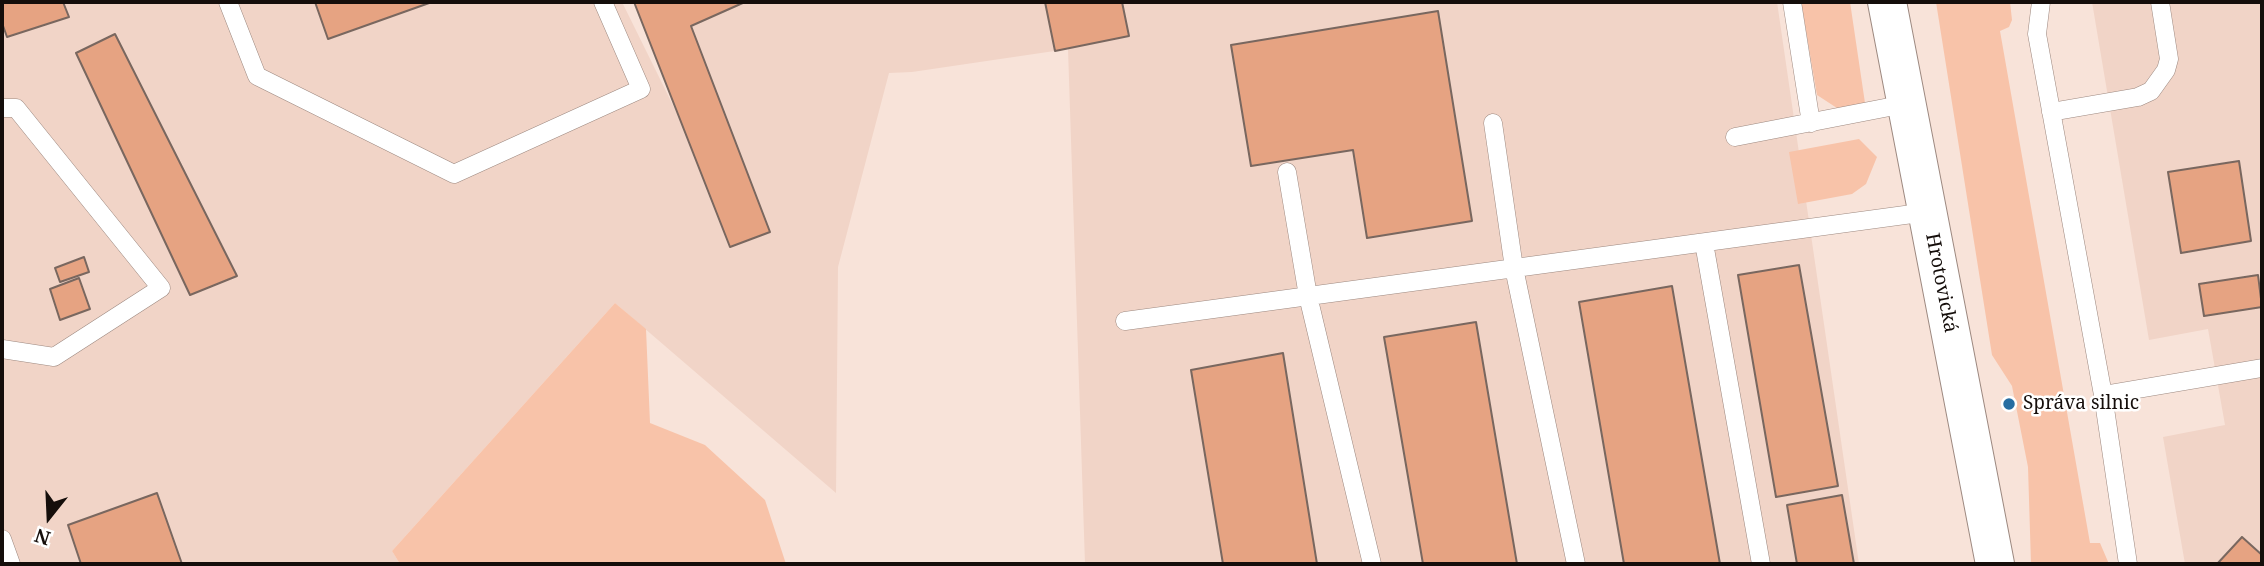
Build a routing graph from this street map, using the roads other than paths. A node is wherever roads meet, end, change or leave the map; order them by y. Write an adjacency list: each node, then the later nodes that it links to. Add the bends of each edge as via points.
1 (228, 2): 2 (lane, via 257,76 454,174 641,89)
2 (603, 2)
3 (1792, 2): 11 (lane)
4 (1887, 2): 7 (main road, Hrotovická)
5 (2041, 2): 9 (lane, via 2037,34)
6 (2160, 2): 9 (lane, via 2169,59 2151,91)
7 (1905, 104): 11 (lane); 14 (main road, Hrotovická)
8 (2, 108): 19 (lane, via 16,108 161,288 54,357)
9 (2051, 113): 21 (lane)
10 (1493, 123): 16 (lane)
11 (1811, 123): 12 (lane)
12 (1735, 138)
13 (1287, 172): 17 (lane)
14 (1927, 212): 15 (lane); 27 (main road, Hrotovická)
15 (1704, 243): 16 (lane); 26 (lane)
16 (1514, 268): 17 (lane); 25 (lane)
17 (1308, 296): 18 (lane); 24 (lane)
18 (1125, 321)
19 (2, 349)
20 (2262, 368): 21 (lane)
21 (2103, 395): 28 (lane)
22 (2, 540): 23 (lane)
23 (11, 564)
24 (1372, 564)
25 (1576, 564)
26 (1760, 564)
27 (1995, 564)
28 (2128, 564)

